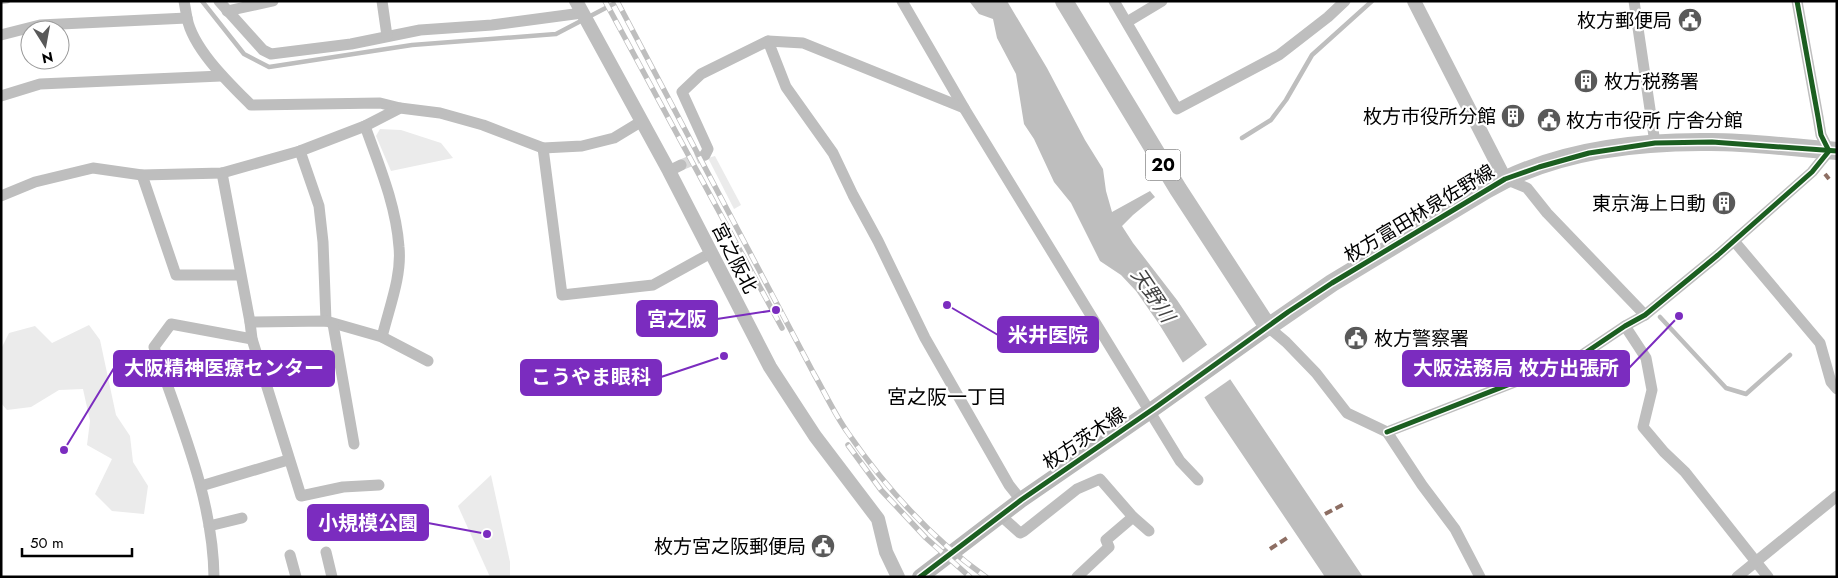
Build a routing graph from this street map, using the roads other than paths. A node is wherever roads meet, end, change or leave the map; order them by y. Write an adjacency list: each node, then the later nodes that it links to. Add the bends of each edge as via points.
1 (184, 1): 15 (street)
2 (219, 1): 14 (street)
3 (273, 1): 14 (street)
4 (382, 1): 18 (street)
5 (902, 1): 23 (street)
6 (1064, 1): 42 (main road, 20, via 1178,189)
7 (1114, 1): 16 (street)
8 (1162, 1): 16 (street)
9 (1345, 1): 16 (street, via 1279,55 1177,109)
10 (1414, 1): 33 (street)
11 (1634, 1): 26 (street)
12 (1797, 1): 28 (street, via 1821,135)
13 (580, 10): 18 (street, via 492,25 420,30); 24 (street, 宮之阪北)
14 (228, 11): 18 (street, via 263,50 271,54)
15 (187, 18): 17 (street, via 40,25); 20 (street, via 189,31)
16 (1127, 22)
17 (1, 35)
18 (387, 36)
19 (768, 41): 23 (street, via 803,43); 30 (street, via 701,74 682,92 708,149); 55 (street, via 786,87 833,153 925,338 1009,485)
20 (221, 76): 21 (street, via 40,84); 22 (street, via 251,105 380,103)
21 (1, 96)
22 (400, 108): 25 (street); 27 (street, via 440,112)
23 (964, 108): 47 (street)
24 (642, 121): 27 (street, via 614,138 582,146); 36 (street, 宮之阪北, via 675,168)
25 (365, 126): 29 (street); 43 (street, via 389,192 400,248 397,277)
26 (1655, 143): 28 (main road, 枚方富田林泉佐野線, via 1712,142); 33 (main road, 枚方富田林泉佐野線, via 1589,153)
27 (543, 148): 36 (street, via 562,295 653,285)
28 (1834, 149): 35 (street)
29 (300, 151): 31 (street); 40 (street, via 319,206)
30 (705, 155)
31 (222, 173): 32 (street); 37 (street)
32 (142, 175): 34 (street, via 94,168 35,182); 37 (street, via 176,274)
33 (1505, 179): 38 (street, via 1527,188); 42 (main road, 枚方富田林泉佐野線, via 1332,283)
34 (1, 196)
35 (1734, 241): 38 (street); 46 (street, via 1820,343 1830,382)
36 (711, 253): 67 (street, 宮之阪北, via 770,367 815,436 878,519 886,552)
37 (240, 275): 39 (street)
38 (1645, 315): 41 (street)
39 (250, 322): 40 (street); 44 (street)
40 (330, 323): 43 (street); 49 (street)
41 (1625, 326): 48 (street, via 1579,357); 63 (street, via 1646,358 1652,390 1643,426 1685,472)
42 (1268, 327): 47 (main road, 枚方茨木線); 48 (street, via 1316,373 1347,413)
43 (382, 337): 45 (street)
44 (252, 339): 50 (street); 52 (street, via 172,324 154,347)
45 (428, 361)
46 (1837, 389)
47 (1152, 409): 51 (street, via 1180,461); 55 (main road, 枚方茨木線)
48 (1387, 432): 70 (street, via 1455,530)
49 (354, 444)
50 (288, 460): 52 (street); 53 (street, via 300,496 343,487)
51 (1198, 480)
52 (201, 486): 59 (street)
53 (379, 486)
54 (1837, 496): 63 (street)
55 (1021, 500): 56 (main road, 枚方茨木線)
56 (1001, 516): 57 (street, via 1020,533 1077,489 1100,479); 68 (main road, 枚方茨木線)
57 (1133, 517): 60 (street); 69 (street, via 1106,540 1110,547)
58 (242, 518): 59 (street)
59 (209, 526): 64 (street)
60 (1149, 531)
61 (326, 552): 66 (street)
62 (290, 555): 65 (street)
63 (1756, 561): 71 (street); 72 (street)
64 (214, 577)
65 (296, 577)
66 (332, 577)
67 (898, 577)
68 (920, 577)
69 (1077, 577)
70 (1480, 577)
71 (1737, 577)
72 (1768, 577)

